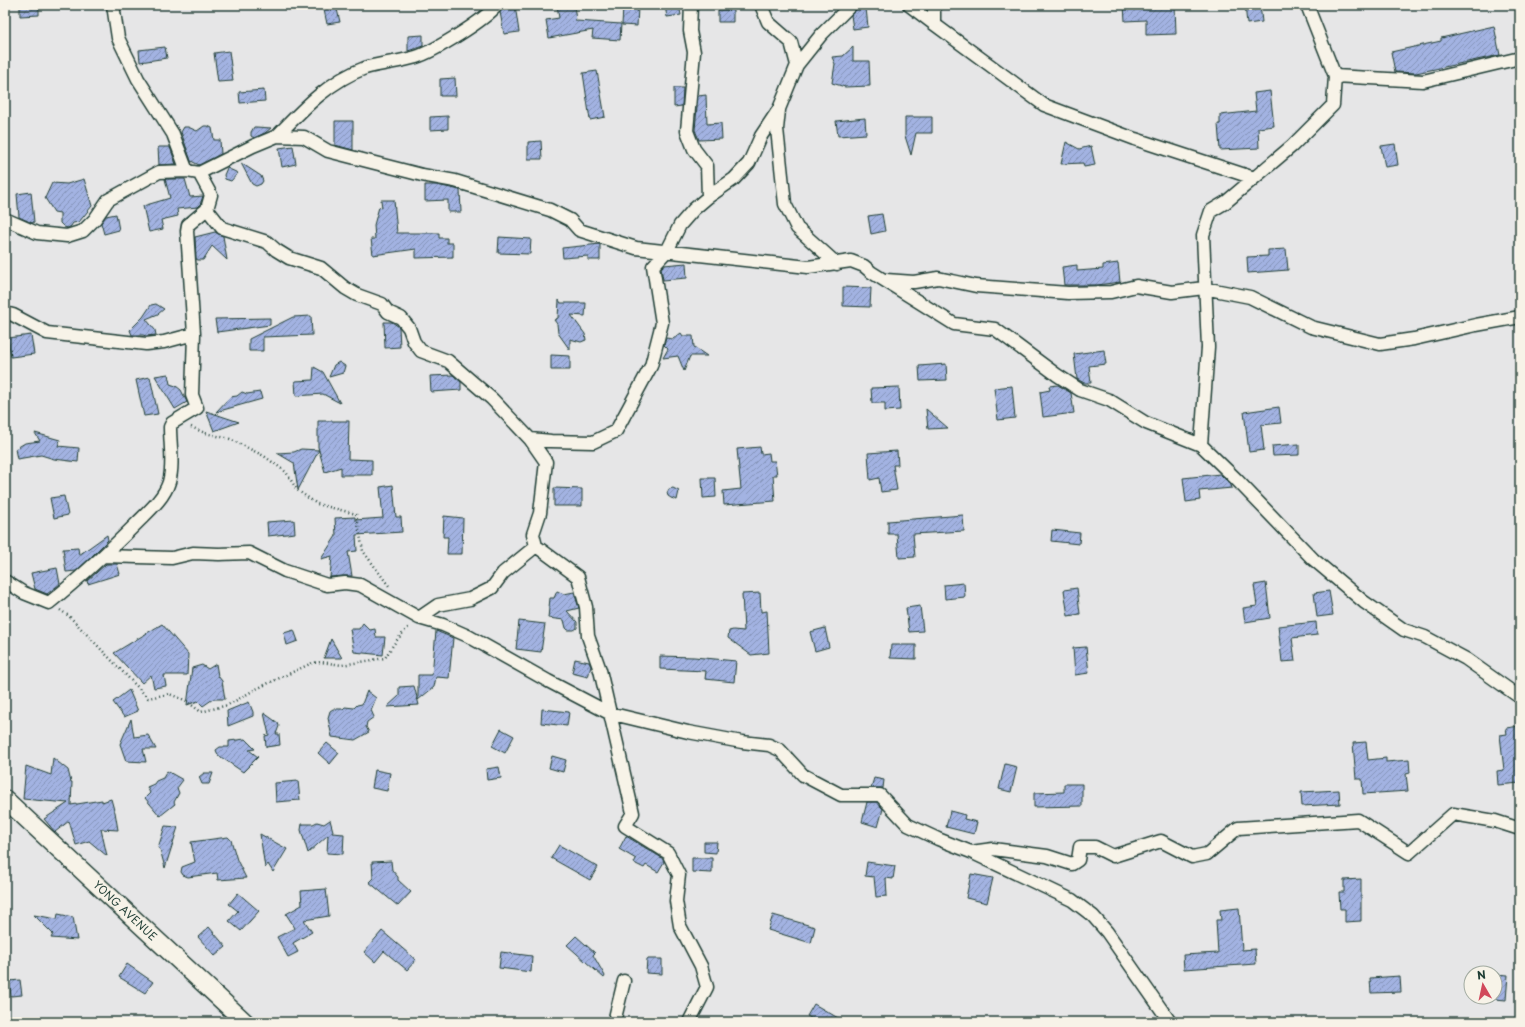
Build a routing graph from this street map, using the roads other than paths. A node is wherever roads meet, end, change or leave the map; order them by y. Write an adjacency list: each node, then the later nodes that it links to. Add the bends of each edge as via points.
1 (113, 5): 15 (street, via 118,38 138,79 173,134)
2 (497, 5): 14 (street, via 484,18 416,57 365,69 329,87)
3 (691, 5): 17 (street, via 690,31 694,52 686,131 694,149 707,166)
4 (761, 5): 11 (street, via 768,22 791,42)
5 (851, 5): 11 (street, via 821,35)
6 (909, 5): 9 (street)
7 (934, 5): 9 (street)
8 (1307, 5): 12 (street)
9 (934, 24): 16 (street, via 1044,105 1135,139)
10 (1520, 58): 12 (street, via 1423,81)
11 (797, 65): 13 (street)
12 (1335, 76): 16 (street, via 1333,105 1292,146)
13 (779, 109): 17 (street, via 761,136 749,164 734,179); 21 (street, via 778,129 785,204 797,228)
14 (277, 136): 15 (street); 20 (street, via 304,137 328,152 478,187 550,210 570,220 579,230 636,248)
15 (193, 172): 18 (street, via 211,195); 19 (street, via 159,172 108,200 83,231 67,236 37,233)
16 (1254, 178): 23 (street, via 1211,212 1203,235)
17 (708, 197): 20 (street, via 680,225)
18 (207, 209): 26 (street, via 188,225 187,231); 27 (street, via 222,228 267,242 289,258 321,268 357,295 382,304 388,312 401,318 421,351 453,366 492,399)
19 (5, 219)
20 (667, 251): 21 (street, via 808,267); 27 (street, via 653,266 662,323 652,366 616,431 593,442)
21 (837, 264): 22 (street, via 851,261)
22 (885, 280): 23 (street, via 914,282 938,278 976,286 1068,293 1111,292 1136,286 1172,292); 28 (street, via 954,324 994,328 1080,390 1109,400 1146,423)
23 (1204, 288): 25 (street, via 1250,297 1311,327 1380,344); 28 (street, via 1208,346)
24 (5, 313): 26 (street, via 48,333 146,344)
25 (1520, 317)
26 (194, 334): 30 (street, via 192,395 197,408 172,423 170,427 171,462 166,492)
27 (530, 439): 29 (street, via 546,462 540,512 533,534)
28 (1201, 445): 33 (street, via 1313,559 1364,602 1404,630 1466,659)
29 (536, 546): 32 (street, via 504,573 492,588 470,599 438,605); 34 (street, via 578,577 586,607 588,636 600,670)
30 (104, 556): 31 (street, via 49,603 24,593); 32 (street, via 172,558 193,553 249,553 285,571 328,585 360,585)
31 (5, 581)
32 (419, 618): 34 (street, via 468,636)
33 (1520, 695)
34 (609, 713): 37 (street, via 688,732 769,745 780,750 803,774 841,795 880,795 908,825); 41 (street, via 632,813 625,826 668,853 680,875 676,901 680,926 701,966 708,987)
35 (5, 799): 39 (street, YONG AVENUE)
36 (1520, 829): 37 (street, via 1494,821 1453,814 1409,853 1358,820 1238,828 1206,854 1192,857 1161,841 1113,856 1095,847 1080,847 1078,860 1072,864 1047,856 993,849)
37 (971, 852): 42 (street, via 1072,900 1093,916 1108,932)
38 (624, 981): 40 (street)
39 (245, 1022)
40 (614, 1022)
41 (689, 1022)
42 (1170, 1022)

